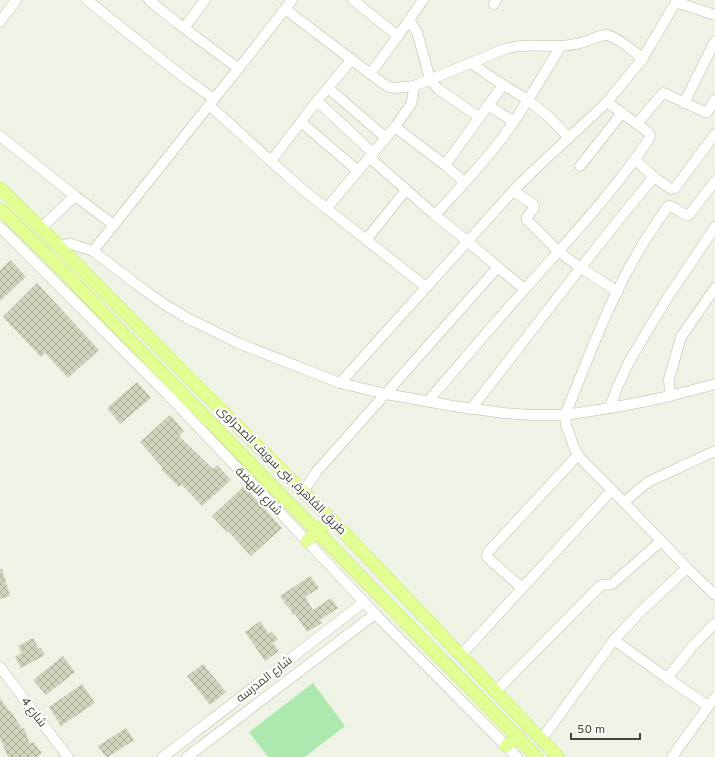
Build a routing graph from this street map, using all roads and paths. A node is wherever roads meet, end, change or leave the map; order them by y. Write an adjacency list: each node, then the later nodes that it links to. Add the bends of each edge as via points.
1 (16, 0): 12 (street)
2 (86, 0): 29 (street, via 186,79)
3 (205, 0): 13 (street)
4 (292, 0): 9 (street)
5 (423, 0): 11 (street)
6 (355, 1): 14 (street)
7 (677, 1): 10 (street); 17 (street)
8 (156, 2): 13 (street)
9 (285, 9): 18 (street); 20 (street)
10 (715, 15)
11 (409, 20): 14 (street); 22 (street, via 417,32)
12 (0, 22)
13 (184, 28): 20 (street)
14 (398, 36): 21 (street)
15 (715, 41): 31 (street)
16 (561, 46): 17 (street, via 607,35); 19 (street, via 520,46); 26 (street)
17 (643, 58): 30 (street)
18 (352, 59): 21 (street); 25 (street)
19 (471, 62): 22 (street); 23 (street)
20 (239, 69): 29 (street)
21 (370, 74): 24 (street, via 389,87)
22 (430, 79): 24 (street); 34 (street, via 438,89)
23 (503, 85): 26 (street); 32 (street)
24 (414, 86): 38 (street, via 411,104)
25 (328, 88): 28 (street); 41 (street)
26 (528, 100): 36 (street); 42 (street)
27 (715, 100): 31 (street, via 707,112)
28 (317, 101): 35 (street); 43 (street)
29 (211, 102): 45 (street); 59 (street)
30 (607, 102): 33 (street); 42 (street)
31 (684, 103): 37 (street, via 663,93)
32 (488, 105): 34 (street); 36 (street)
33 (622, 113): 37 (street); 47 (street)
34 (479, 116): 46 (street)
35 (301, 122): 45 (street); 48 (street)
36 (514, 122): 51 (street)
37 (637, 124): 44 (street, via 650,136)
38 (395, 127): 41 (street); 46 (street)
39 (714, 134): 49 (street, via 675,188 671,189)
40 (0, 136): 55 (street)
41 (386, 138): 43 (street)
42 (569, 138): 54 (street)
43 (371, 155): 48 (street); 53 (street)
44 (635, 160): 49 (street); 67 (street)
45 (271, 161): 56 (street)
46 (445, 165): 51 (street)
47 (580, 166)
48 (358, 171): 56 (street)
49 (654, 177): 69 (street)
50 (715, 181): 73 (street, via 689,215 668,206 641,247)
51 (464, 182): 58 (street)
52 (0, 188): 62 (main road, طريق القاهرة, بنى سويف الصحراوى)
53 (406, 190): 58 (street); 63 (street)
54 (513, 191): 64 (street); 67 (street, via 533,204 534,208 527,216 527,220)
55 (74, 196): 59 (street); 62 (street)
56 (326, 208): 63 (street)
57 (0, 209): 88 (main road, طريق القاهرة, بنى سويف الصحراوى)
58 (435, 215): 64 (street)
59 (114, 225): 66 (street)
60 (0, 227): 89 (street, شارع النهضة)
61 (715, 227): 79 (street, via 646,333 617,388)
62 (42, 228): 65 (main road, طريق القاهرة, بنى سويف الصحراوى)
63 (366, 240): 70 (street)
64 (467, 241): 68 (street); 70 (street)
65 (58, 245): 66 (street, via 79,245); 85 (main road, طريق القاهرة, بنى سويف الصحراوى)
66 (93, 251): 74 (street, via 186,318 238,343)
67 (559, 252): 69 (street); 72 (street)
68 (498, 267): 72 (street); 76 (street)
69 (580, 268): 73 (street); 80 (street)
70 (426, 287): 74 (street)
71 (715, 288): 77 (street, via 681,337 669,379)
72 (524, 289): 78 (street)
73 (618, 292): 81 (street)
74 (340, 383): 76 (street)
75 (715, 384): 77 (street)
76 (386, 394): 78 (street); 85 (street, via 317,471)
77 (670, 396): 79 (street)
78 (428, 402): 80 (street)
79 (610, 408): 81 (street)
80 (470, 409): 81 (street, via 531,415)
81 (565, 415): 83 (street)
82 (715, 451): 86 (street, via 648,482)
83 (578, 455): 84 (street); 93 (street, via 488,552 487,557)
84 (612, 490): 86 (street); 93 (street)
85 (303, 492): 87 (main road, طريق القاهرة, بنى سويف الصحراوى)
86 (624, 502): 90 (street)
87 (331, 519): 88 (main road); 99 (main road, طريق القاهرة, بنى سويف الصحراوى)
88 (318, 531): 89 (main road); 105 (main road, طريق القاهرة, بنى سويف الصحراوى)
89 (307, 541): 95 (street, شارع النهضة)
90 (661, 541): 91 (street); 102 (street, via 612,584 600,586)
91 (687, 568): 92 (street); 98 (street)
92 (711, 585): 94 (street)
93 (522, 588): 99 (street)
94 (715, 595)
95 (364, 602): 96 (street, شارع النهضة); 109 (street, شارع المدرسه)
96 (375, 614): 107 (street, شارع النهضة); 110 (street, شارع المدرسه)
97 (715, 623): 101 (street)
98 (614, 640): 101 (street); 106 (street)
99 (461, 655): 102 (main road, طريق القاهرة, بنى سويف الصحراوى)
100 (0, 667): 108 (street, شارع 4)
101 (667, 678): 104 (street)
102 (496, 692): 106 (main road, طريق القاهرة, بنى سويف الصحراوى)
103 (715, 697): 104 (street)
104 (708, 706): 114 (street)
105 (518, 736): 107 (main road); 112 (main road, طريق القاهرة, بنى سويف الصحراوى)
106 (541, 740): 113 (main road, طريق القاهرة, بنى سويف الصحراوى)
107 (506, 746): 111 (street, شارع النهضة)
108 (68, 757)
109 (163, 757)
110 (187, 757)
111 (517, 757)
112 (538, 757)
113 (558, 757)
114 (672, 757)

